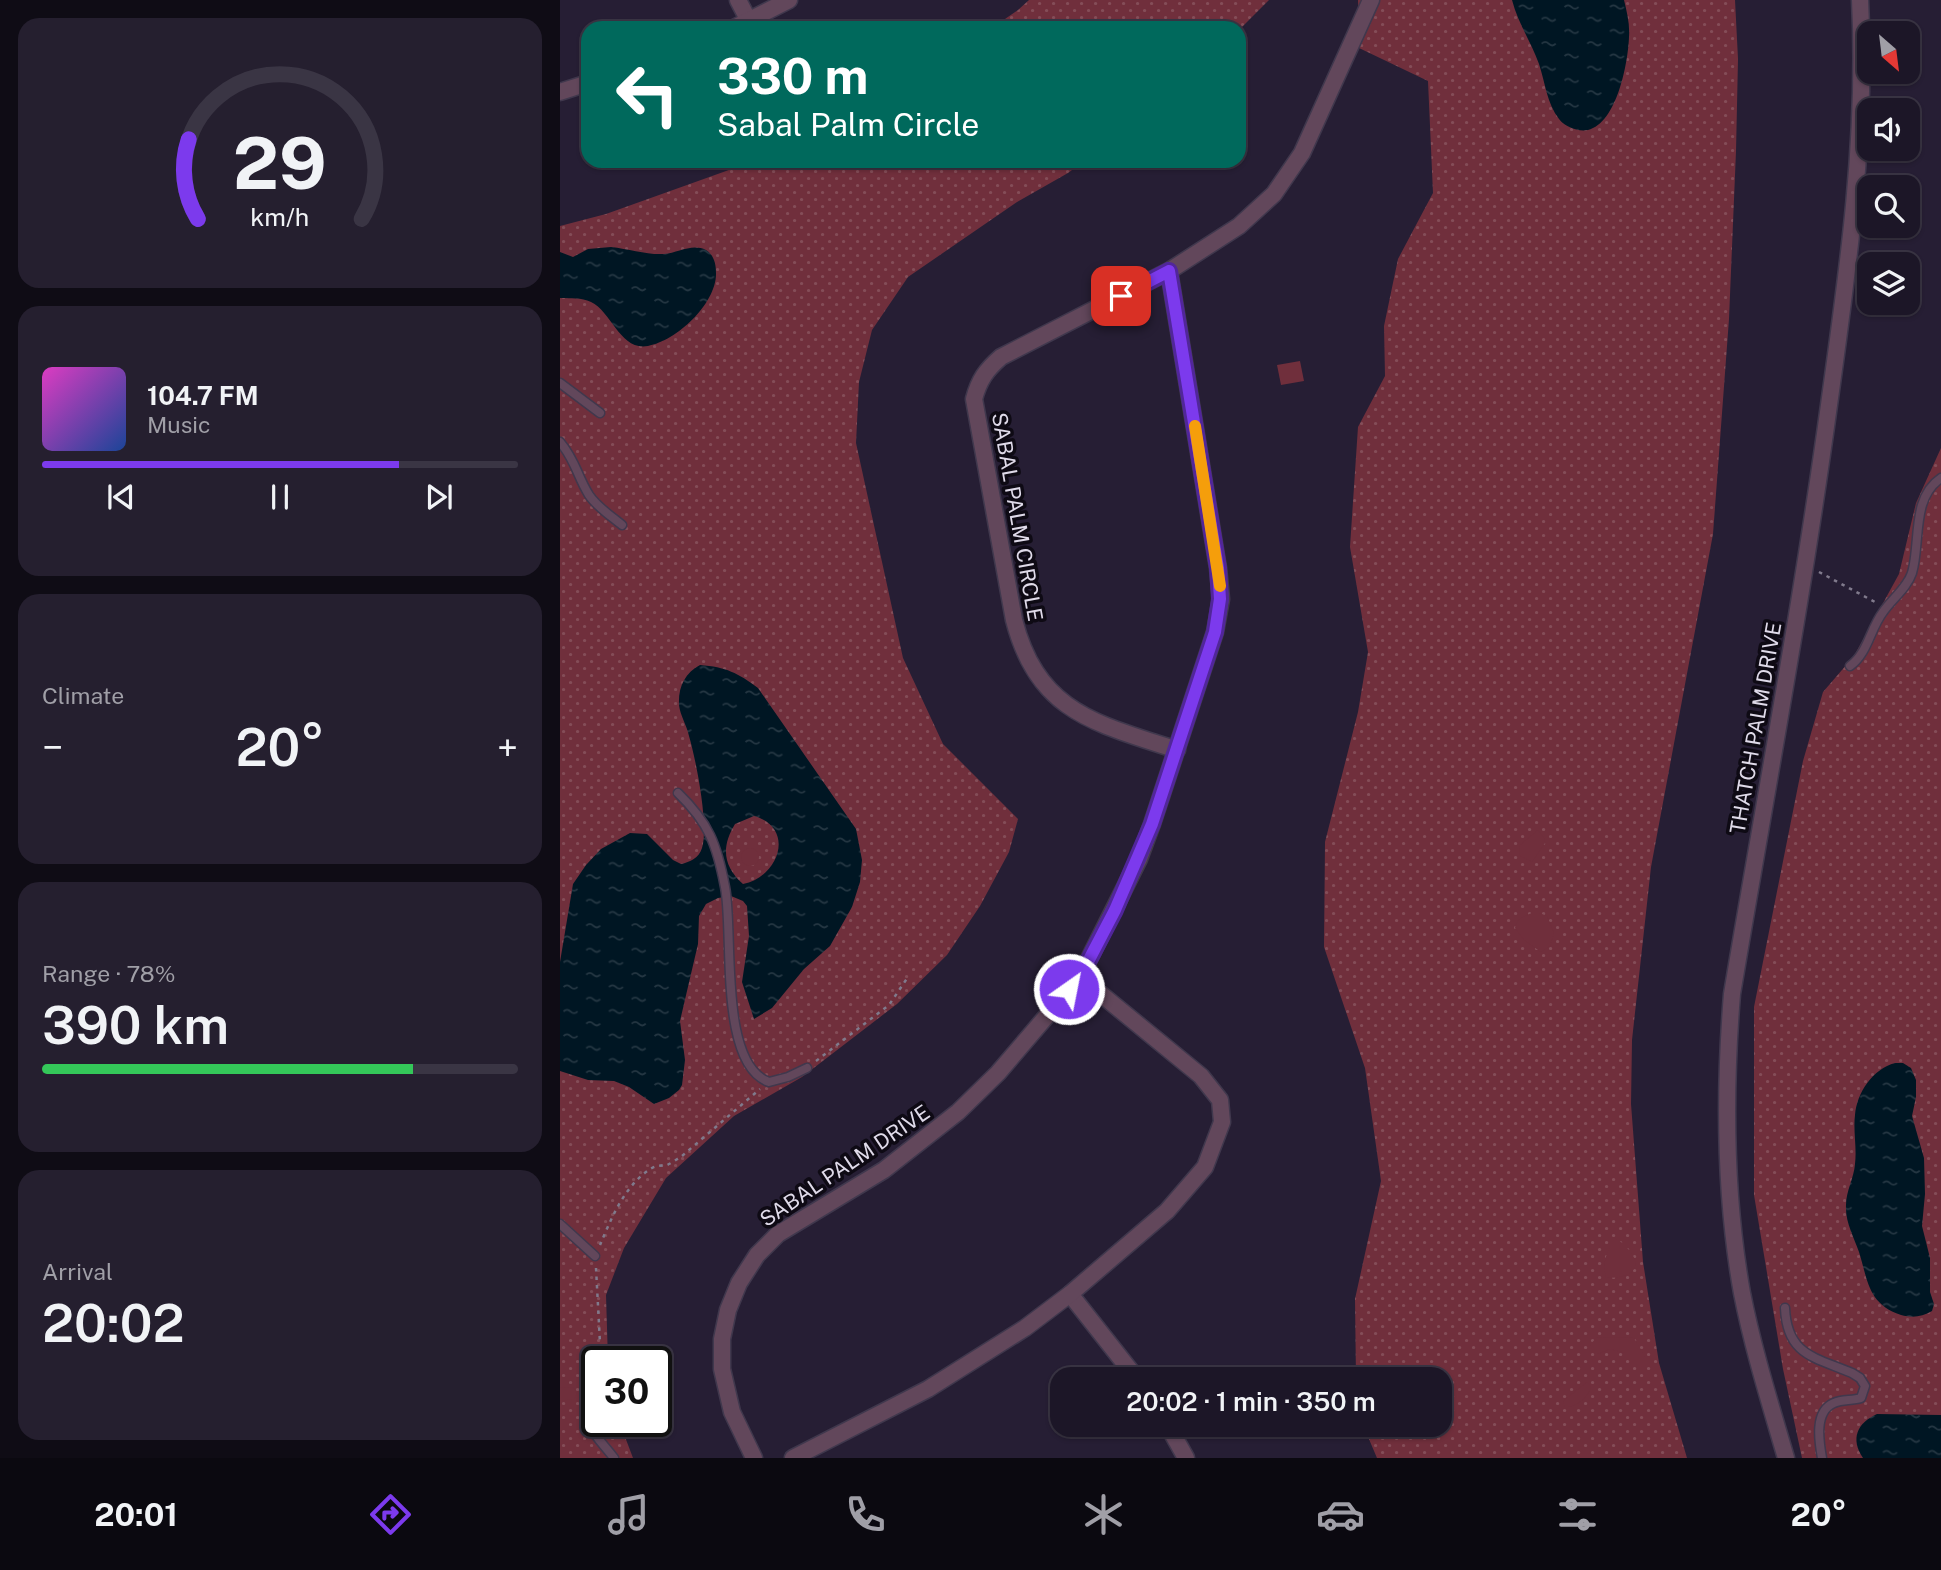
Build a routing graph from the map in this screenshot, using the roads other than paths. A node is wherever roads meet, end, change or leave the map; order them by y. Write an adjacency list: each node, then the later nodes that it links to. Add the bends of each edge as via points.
1 (738, 0): 5 (street)
2 (789, 0): 5 (street)
3 (1371, 0): 8 (street, via 1302,153 1274,194 1239,226)
4 (1860, 0): 30 (street, THATCH PALM DRIVE, via 1860,158 1854,211 1804,570 1732,994 1725,1113 1727,1175 1742,1293)
5 (749, 21)
6 (581, 85): 7 (street)
7 (560, 92)
8 (1169, 271): 15 (street, SABAL PALM DRIVE, via 1220,599 1215,632); 15 (street, SABAL PALM CIRCLE, via 1001,357 978,382 974,399 1014,620 1032,667 1052,693 1079,714)
9 (560, 383): 10 (lane)
10 (600, 412)
11 (560, 442): 13 (lane, via 594,501)
12 (1941, 478): 14 (lane, via 1928,489 1920,512 1909,581)
13 (622, 525)
14 (1850, 666)
15 (1177, 750): 17 (street, SABAL PALM DRIVE, via 1139,859)
16 (678, 793): 18 (lane, via 699,814 720,862 734,1030 751,1070 769,1082)
17 (1080, 977): 21 (street, via 1201,1076 1220,1100 1222,1122 1205,1167 1167,1211); 27 (street, SABAL PALM DRIVE, via 999,1073 958,1112 884,1170 790,1225 748,1267 728,1310 721,1362 732,1412)
18 (807, 1068)
19 (560, 1224): 20 (lane)
20 (594, 1256)
21 (1070, 1294): 23 (street); 28 (street, via 958,1372)
22 (1785, 1308): 31 (lane, via 1786,1324 1800,1350 1852,1373 1865,1386 1861,1398 1832,1403 1823,1413 1818,1428)
23 (1128, 1367)
24 (598, 1437): 26 (lane)
25 (1174, 1437): 29 (street)
26 (614, 1458)
27 (754, 1458)
28 (793, 1458)
29 (1186, 1458)
30 (1786, 1458)
31 (1822, 1458)

